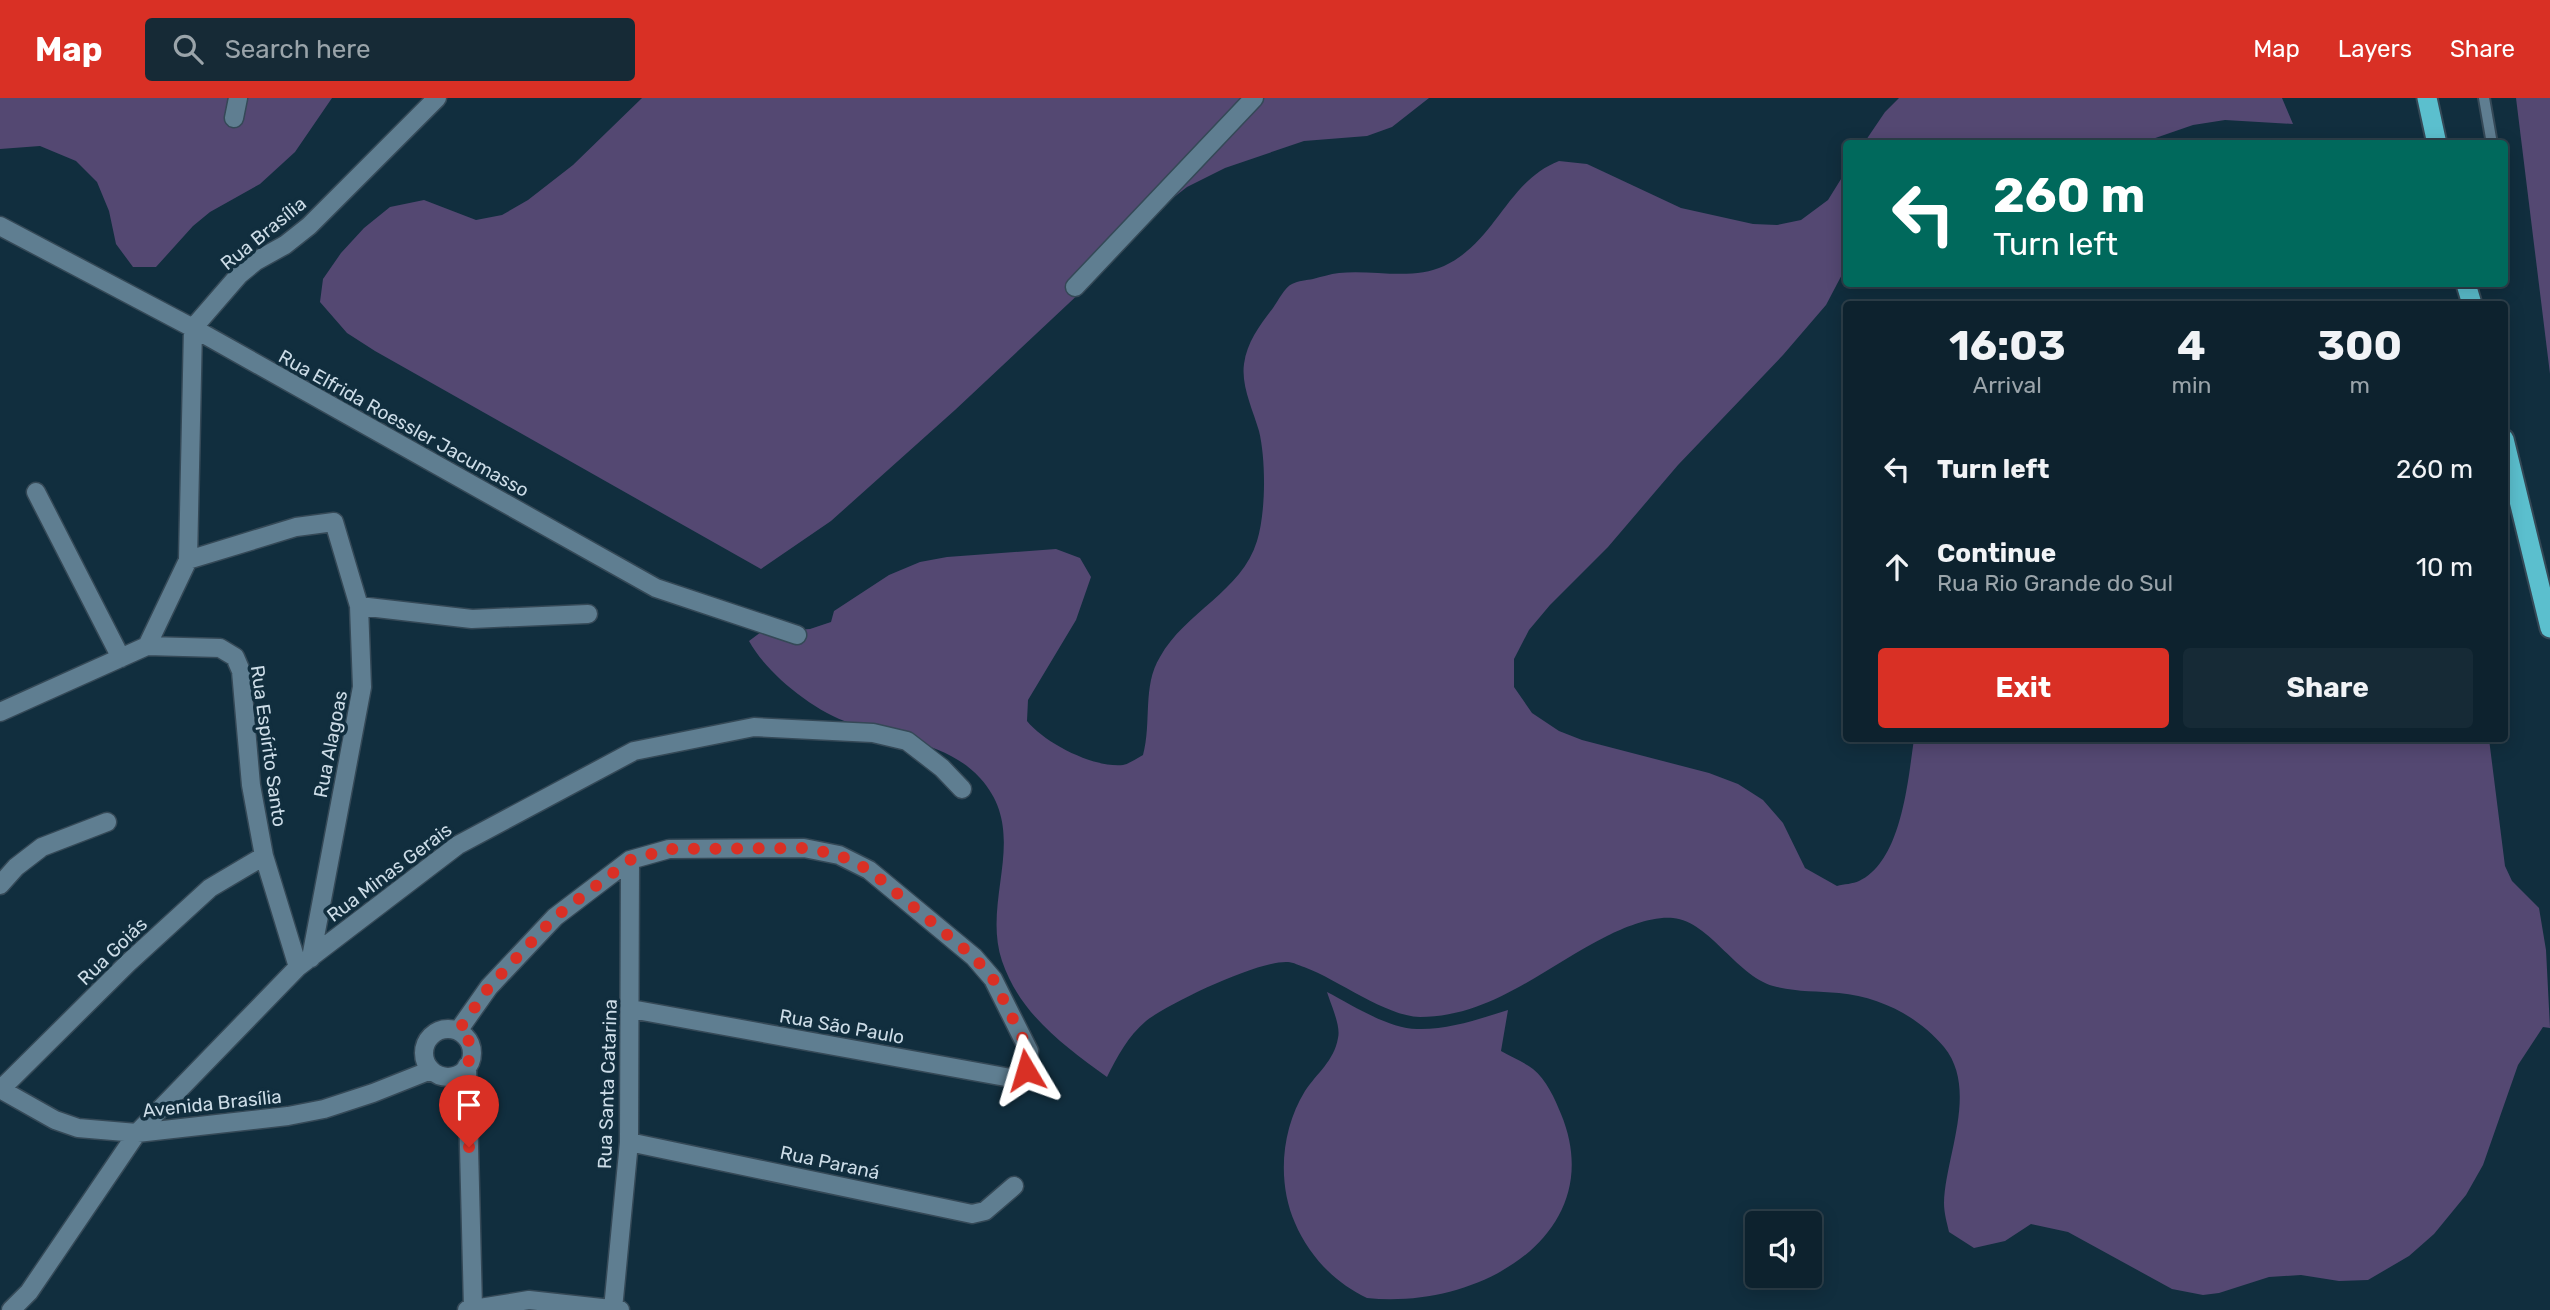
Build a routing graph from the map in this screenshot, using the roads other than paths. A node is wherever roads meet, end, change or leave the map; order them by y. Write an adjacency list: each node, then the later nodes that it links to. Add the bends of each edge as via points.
1 (238, 98): 6 (street)
2 (437, 98): 11 (street, Rua Brasília, via 309,226 239,275)
3 (1254, 98): 10 (street)
4 (2427, 98): 7 (highway)
5 (2484, 98): 8 (lane)
6 (234, 118)
7 (2436, 140)
8 (2491, 140)
9 (0, 226): 11 (street, Rua Elfrida Roessler Jacumasso)
10 (1075, 287)
11 (193, 328): 14 (street); 18 (street, Rua Elfrida Roessler Jacumasso, via 656,588)
12 (2508, 455): 17 (highway)
13 (36, 492): 20 (street)
14 (188, 560): 15 (street, Rua Alagoas, via 296,527 334,522); 19 (street)
15 (359, 606): 16 (street, via 472,619); 27 (street, Rua Alagoas, via 362,687)
16 (587, 614)
17 (2550, 628)
18 (797, 635)
19 (148, 646): 20 (street, Rua Espírito Santo); 24 (street, Rua Espírito Santo, via 220,648 235,657 241,671 251,785)
20 (121, 658): 21 (street, Rua Espírito Santo)
21 (0, 712)
22 (962, 789): 27 (street, Rua Minas Gerais, via 907,741 873,733 754,727 634,751 458,845)
23 (107, 822): 26 (street, via 42,847)
24 (264, 856): 27 (street, Rua Espírito Santo); 32 (street, Rua Goiás, via 210,888)
25 (630, 860): 28 (street, Rua Santa Catarina); 28 (street, Rua São Paulo, via 669,849 804,848 839,855 869,870 974,957 993,979 1029,1051 1026,1070 1011,1078); 29 (street, via 555,917 489,987)
26 (0, 885)
27 (305, 962): 33 (street, Rua Minas Gerais)
28 (631, 1009): 34 (street, Rua Santa Catarina)
29 (458, 1031): 30 (street, via 470,1042); 31 (street, via 442,1029 428,1039 424,1055)
30 (467, 1066): 31 (street, via 454,1076); 36 (street)
31 (431, 1070): 33 (street, Avenida Brasília, via 324,1109)
32 (0, 1090): 33 (street, Avenida Brasília, via 78,1128)
33 (136, 1133): 38 (street, Rua Minas Gerais, via 29,1292)
34 (629, 1142): 35 (street, Rua Paraná, via 971,1214 985,1211); 37 (street, Rua Santa Catarina)
35 (1014, 1186)
36 (470, 1309): 37 (street, via 529,1300)
37 (616, 1309)
38 (11, 1310)

